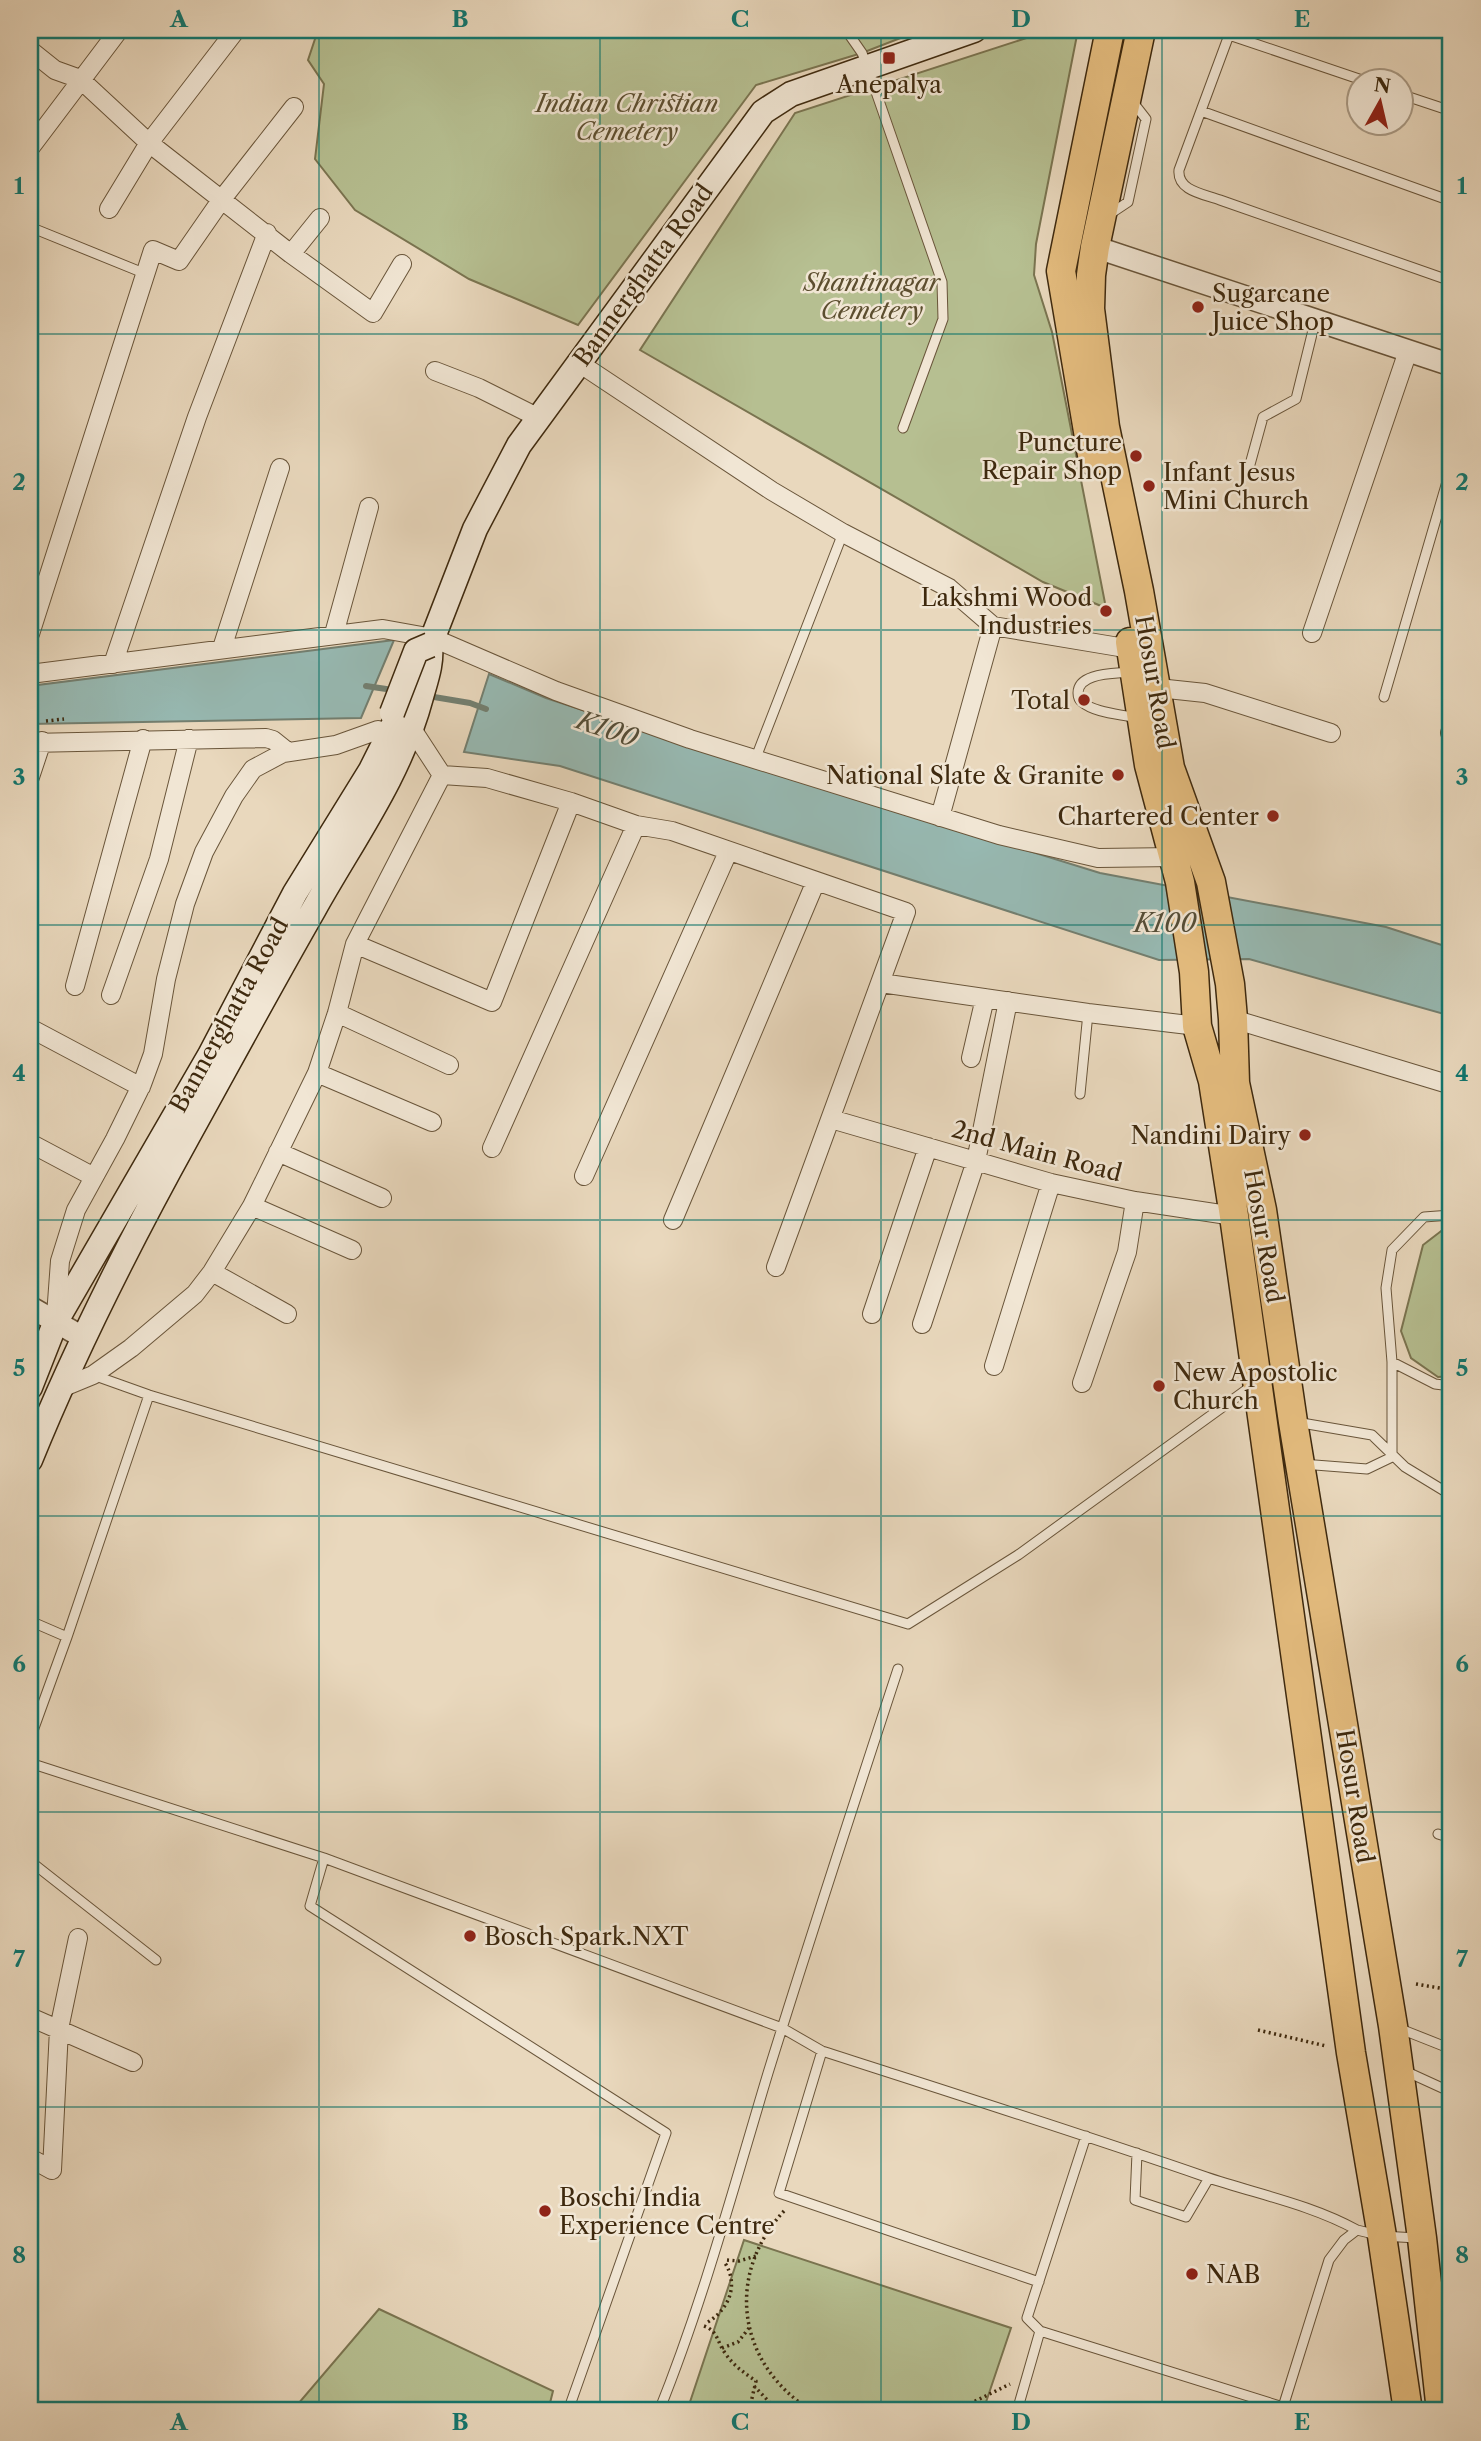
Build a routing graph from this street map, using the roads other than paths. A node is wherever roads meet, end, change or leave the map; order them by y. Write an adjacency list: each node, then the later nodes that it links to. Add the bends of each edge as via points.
1 (119, 30): 10 (street)
2 (236, 30): 15 (street)
3 (846, 30): 8 (lane)
4 (974, 30): 8 (main road, Bannerghatta Road)
5 (1110, 30): 46 (main road, Hosur Road, via 1061,271 1086,428)
6 (1140, 30): 23 (main road, Hosur Road)
7 (30, 50): 10 (street, via 55,70)
8 (867, 66): 30 (main road, Bannerghatta Road, via 791,94 763,112); 34 (lane, via 942,282 943,319)
9 (1344, 74): 13 (lane, via 1229,34)
10 (80, 79): 15 (street); 16 (street)
11 (1414, 98): 14 (lane)
12 (294, 107): 17 (street)
13 (1201, 111): 18 (lane); 27 (lane, via 1179,170 1183,186)
14 (1451, 111)
15 (149, 143): 17 (street); 19 (street)
16 (30, 148)
17 (222, 199): 22 (street); 26 (street, via 179,261 153,250)
18 (1451, 201)
19 (109, 209)
20 (320, 218): 24 (street)
21 (30, 227): 26 (lane)
22 (267, 233): 24 (street); 47 (street, via 197,417)
23 (1098, 233): 28 (street); 49 (main road, Hosur Road, via 1090,309 1105,427)
24 (291, 254): 25 (street, via 373,313)
25 (401, 264)
26 (146, 274): 42 (street)
27 (1451, 281)
28 (1316, 320): 29 (street); 36 (lane, via 1296,399 1263,418)
29 (1408, 351): 31 (street); 41 (street)
30 (579, 363): 33 (main road, Bannerghatta Road); 39 (street)
31 (1451, 365)
32 (435, 371): 33 (street)
33 (539, 418): 44 (main road, Bannerghatta Road, via 519,445 475,529)
34 (904, 428)
35 (281, 468): 45 (street)
36 (1249, 468)
37 (1451, 468): 50 (lane)
38 (369, 507): 43 (street)
39 (843, 533): 40 (street, via 949,588); 58 (lane)
40 (993, 626): 46 (street); 62 (street)
41 (1312, 633)
42 (30, 634)
43 (334, 634): 44 (street, via 383,629); 45 (street)
44 (431, 641): 52 (main road, Bannerghatta Road, bridge, via 416,651); 58 (street, via 556,691)
45 (222, 648): 47 (street)
46 (1133, 660): 51 (main road, Hosur Road); 51 (lane, via 1085,680 1078,696 1094,708)
47 (113, 664): 48 (street)
48 (30, 674)
49 (1158, 688): 53 (street, via 1205,693); 75 (main road, Hosur Road, via 1170,768 1211,882)
50 (1384, 697)
51 (1141, 719): 65 (main road, Hosur Road)
52 (399, 722): 57 (street, via 336,745); 59 (street); 106 (main road, Bannerghatta Road, via 295,893 210,1055); 108 (main road, via 398,763 377,805 314,907 187,1137)
53 (1331, 733)
54 (143, 739): 55 (street); 56 (street); 69 (street)
55 (189, 739): 57 (street, via 266,738); 70 (street, via 159,859)
56 (36, 742): 60 (street)
57 (288, 752): 82 (street, via 253,769 204,852 185,904 153,1054)
58 (755, 760): 62 (street)
59 (442, 775): 61 (street, via 487,778); 67 (street)
60 (30, 777)
61 (571, 802): 63 (street); 67 (street, via 492,1002)
62 (940, 817): 65 (street, via 1098,858)
63 (636, 825): 64 (street, via 672,831); 88 (street)
64 (728, 852): 66 (street); 91 (street)
65 (1175, 857): 76 (main road, Hosur Road, via 1194,972)
66 (816, 881): 68 (street, via 906,912); 99 (street)
67 (355, 944): 73 (street)
68 (881, 983): 71 (street); 84 (street)
69 (75, 986)
70 (111, 995)
71 (985, 998): 72 (street); 78 (street)
72 (1008, 1001): 74 (street); 90 (street)
73 (337, 1013): 79 (street); 80 (street)
74 (1088, 1013): 76 (street); 83 (lane)
75 (1233, 1019): 81 (street); 118 (main road, Hosur Road, via 1236,1083 1262,1210)
76 (1197, 1026): 98 (main road, Hosur Road, via 1213,1081)
77 (30, 1028): 82 (street)
78 (971, 1058)
79 (449, 1065)
80 (317, 1073): 85 (street); 89 (street)
81 (1451, 1085)
82 (141, 1087): 92 (street)
83 (1080, 1094)
84 (831, 1119): 87 (street, 2nd Main Road); 101 (street)
85 (432, 1122)
86 (30, 1143): 92 (street)
87 (928, 1147): 90 (street, 2nd Main Road); 105 (street)
88 (492, 1148)
89 (278, 1152): 94 (street); 96 (street)
90 (976, 1161): 93 (street, 2nd Main Road); 107 (street)
91 (584, 1176)
92 (94, 1177): 106 (street, via 76,1210 60,1261)
93 (1051, 1183): 95 (street, 2nd Main Road); 110 (street)
94 (382, 1198)
95 (1135, 1201): 98 (street, 2nd Main Road); 113 (street, via 1127,1251)
96 (252, 1206): 100 (street); 102 (street)
97 (1451, 1215): 109 (lane, via 1424,1217 1392,1251 1386,1288)
98 (1234, 1216): 112 (main road, Hosur Road)
99 (673, 1220)
100 (352, 1250)
101 (776, 1267)
102 (212, 1272): 104 (street); 111 (street, via 195,1294)
103 (30, 1307): 106 (street)
104 (287, 1314)
105 (872, 1314)
106 (56, 1321): 108 (street); 115 (main road, Bannerghatta Road)
107 (922, 1324)
108 (84, 1338): 116 (main road)
109 (1392, 1362): 114 (lane, via 1435,1384); 119 (lane)
110 (994, 1366)
111 (93, 1375): 116 (street); 117 (lane)
112 (1258, 1382): 117 (lane, via 1018,1555 908,1624); 147 (main road, Hosur Road, via 1351,2053)
113 (1082, 1383)
114 (1451, 1386)
115 (30, 1387)
116 (59, 1389): 120 (main road)
117 (149, 1395): 124 (lane)
118 (1293, 1422): 119 (lane, via 1372,1435); 121 (main road, Hosur Road)
119 (1392, 1457): 121 (lane, via 1367,1469); 122 (lane)
120 (30, 1460)
121 (1300, 1464): 135 (main road, Hosur Road)
122 (1451, 1494)
123 (30, 1621): 124 (lane)
124 (67, 1637): 126 (lane)
125 (898, 1669): 136 (lane)
126 (30, 1739)
127 (30, 1763): 130 (lane)
128 (1438, 1834): 129 (lane)
129 (1451, 1839)
130 (324, 1858): 136 (lane); 152 (lane, via 310,1906 666,2133)
131 (30, 1861): 133 (lane)
132 (78, 1938): 137 (street)
133 (156, 1960)
134 (30, 2017): 137 (street)
135 (1393, 2026): 138 (lane); 141 (main road, Hosur Road)
136 (782, 2028): 139 (lane); 153 (lane, via 710,2264)
137 (59, 2029): 140 (street); 145 (street, via 52,2170)
138 (1451, 2049)
139 (822, 2051): 143 (lane); 149 (lane, via 779,2193)
140 (133, 2062)
141 (1399, 2068): 142 (lane); 148 (main road, Hosur Road)
142 (1451, 2092)
143 (1086, 2136): 144 (lane); 149 (lane)
144 (1137, 2152): 146 (lane); 146 (lane, via 1135,2200 1185,2217)
145 (30, 2158)
146 (1209, 2178): 147 (lane, via 1334,2217)
147 (1370, 2233): 148 (lane); 151 (lane, via 1344,2240 1329,2260); 155 (main road, Hosur Road)
148 (1422, 2238): 156 (main road, Hosur Road)
149 (1039, 2282): 150 (lane, via 1027,2318)
150 (1040, 2331): 151 (lane); 154 (lane)
151 (1282, 2409)
152 (568, 2411)
153 (659, 2411)
154 (1017, 2411)
155 (1408, 2411)
156 (1441, 2411)

